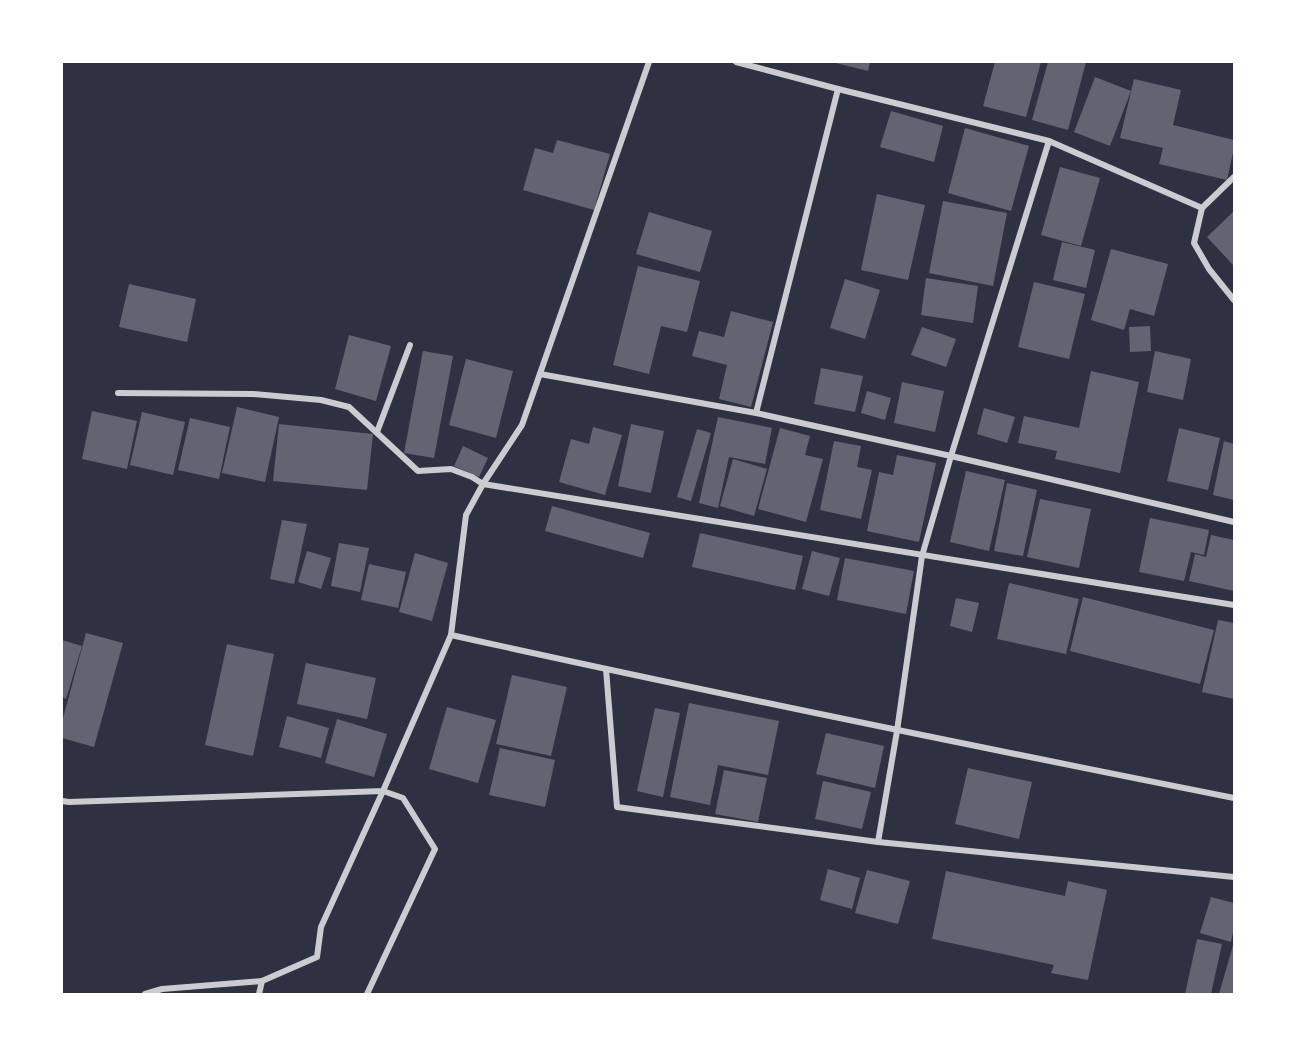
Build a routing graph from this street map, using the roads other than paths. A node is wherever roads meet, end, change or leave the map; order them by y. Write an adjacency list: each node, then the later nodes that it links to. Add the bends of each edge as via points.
1 (649, 62): 9 (street)
2 (736, 62): 3 (street)
3 (838, 89): 4 (street); 11 (street)
4 (1049, 141): 6 (street); 13 (street)
5 (1234, 177): 6 (street)
6 (1202, 208): 7 (street, via 1194,243)
7 (1234, 300)
8 (410, 345): 12 (street)
9 (540, 374): 11 (street); 14 (street, via 522,425)
10 (118, 393): 12 (street, via 253,394 321,400 349,407)
11 (756, 413): 13 (street)
12 (377, 432): 14 (street, via 418,471 451,469)
13 (951, 456): 15 (street); 16 (street)
14 (483, 484): 16 (street); 18 (street, via 466,514)
15 (1234, 522)
16 (922, 556): 17 (street); 20 (street)
17 (1234, 605)
18 (451, 634): 19 (street); 21 (street)
19 (606, 669): 20 (street); 24 (street, via 617,807)
20 (897, 731): 22 (street); 24 (street)
21 (383, 791): 23 (street); 26 (street, via 321,927 317,957); 29 (street, via 403,798 435,849)
22 (1234, 798)
23 (62, 801)
24 (878, 842): 25 (street)
25 (1234, 877)
26 (262, 981): 27 (street, via 162,989); 28 (street)
27 (146, 994)
28 (260, 994)
29 (367, 994)

